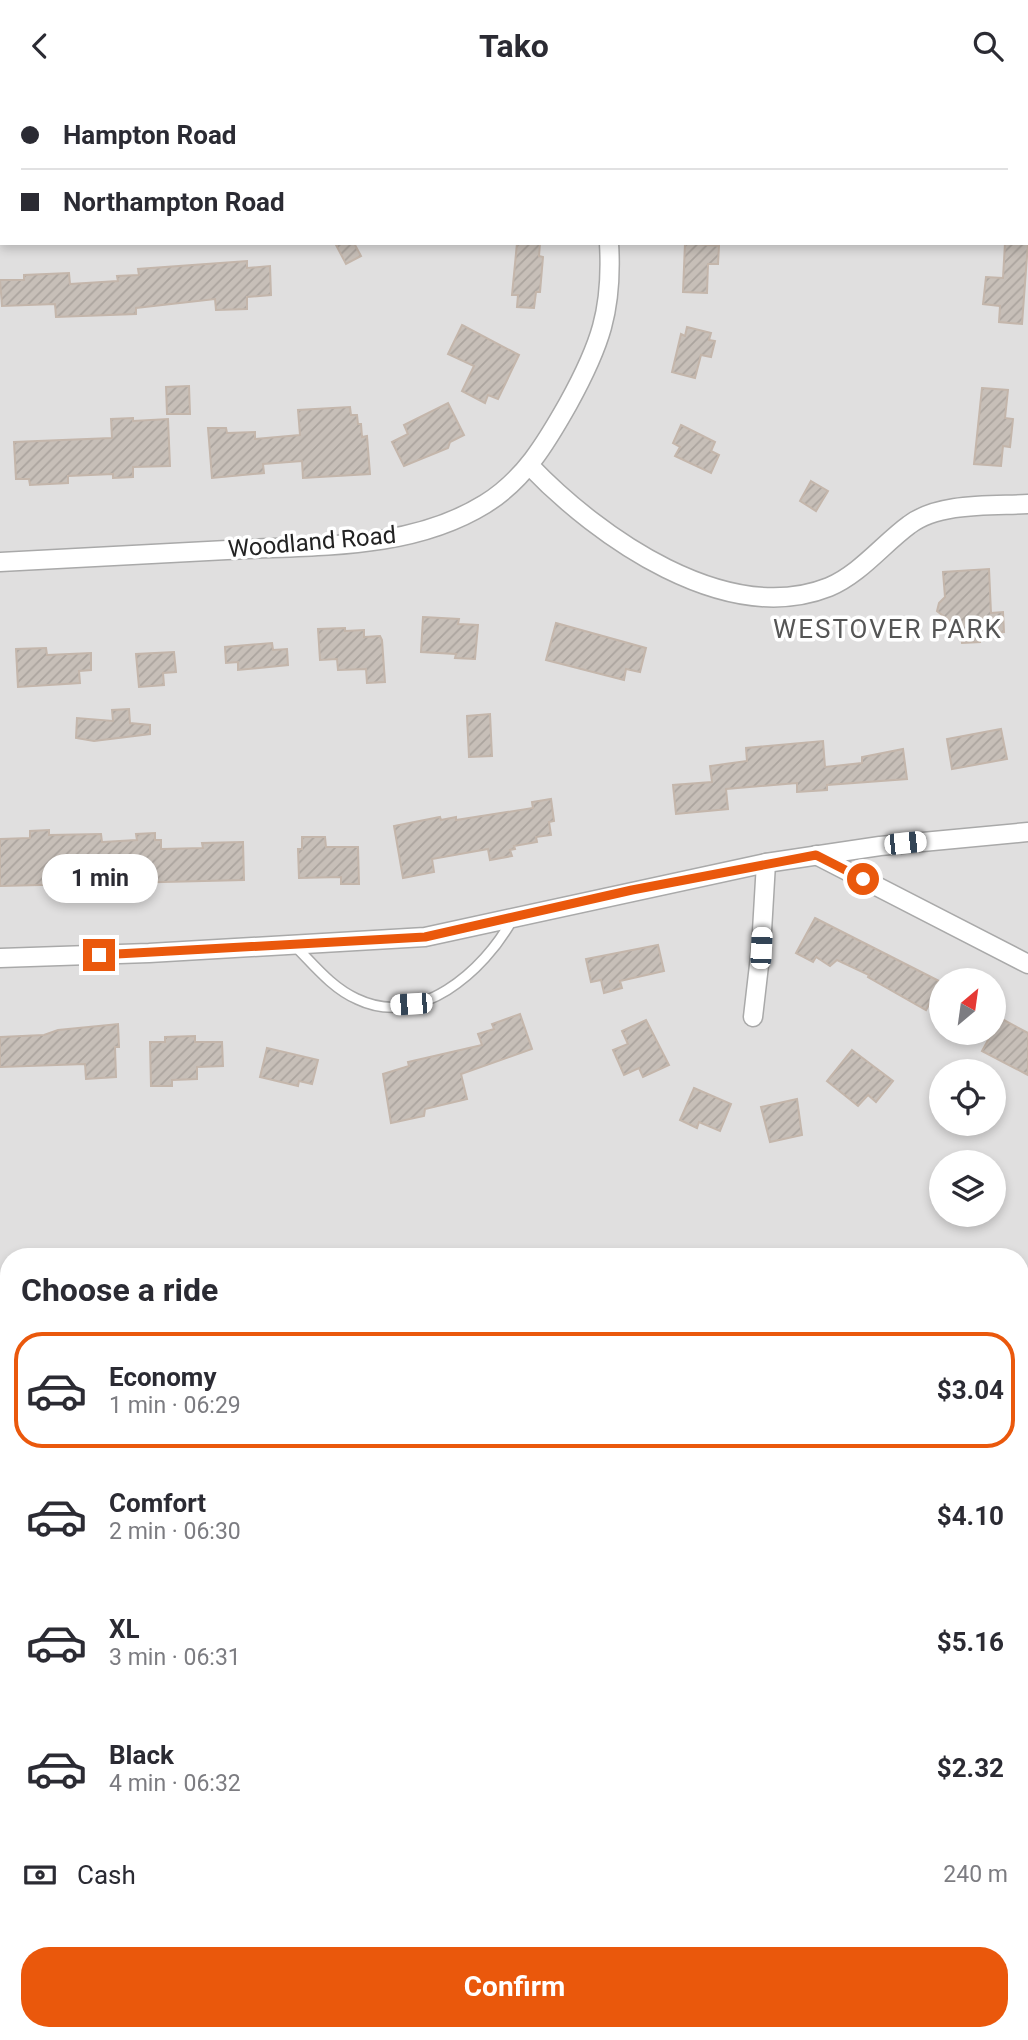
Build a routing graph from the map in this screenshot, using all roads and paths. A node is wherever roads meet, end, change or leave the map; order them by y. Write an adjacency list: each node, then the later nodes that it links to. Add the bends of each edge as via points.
1 (609, 245): 2 (street, Woodland Road, via 611,272 603,333)
2 (530, 466): 3 (street, via 559,496 620,543 670,569 752,596 781,597 832,586 926,515); 4 (street, Woodland Road, via 486,504 458,519 381,540)
3 (1028, 504)
4 (0, 562)
5 (1028, 832): 6 (street)
6 (816, 855): 7 (street); 11 (street)
7 (766, 863): 8 (street); 12 (street)
8 (513, 919): 9 (street, via 425,937); 9 (lane, via 484,960 460,982 439,996 411,1004 387,1006 358,1000)
9 (293, 945): 10 (street)
10 (0, 958)
11 (1028, 964)
12 (753, 1017)

